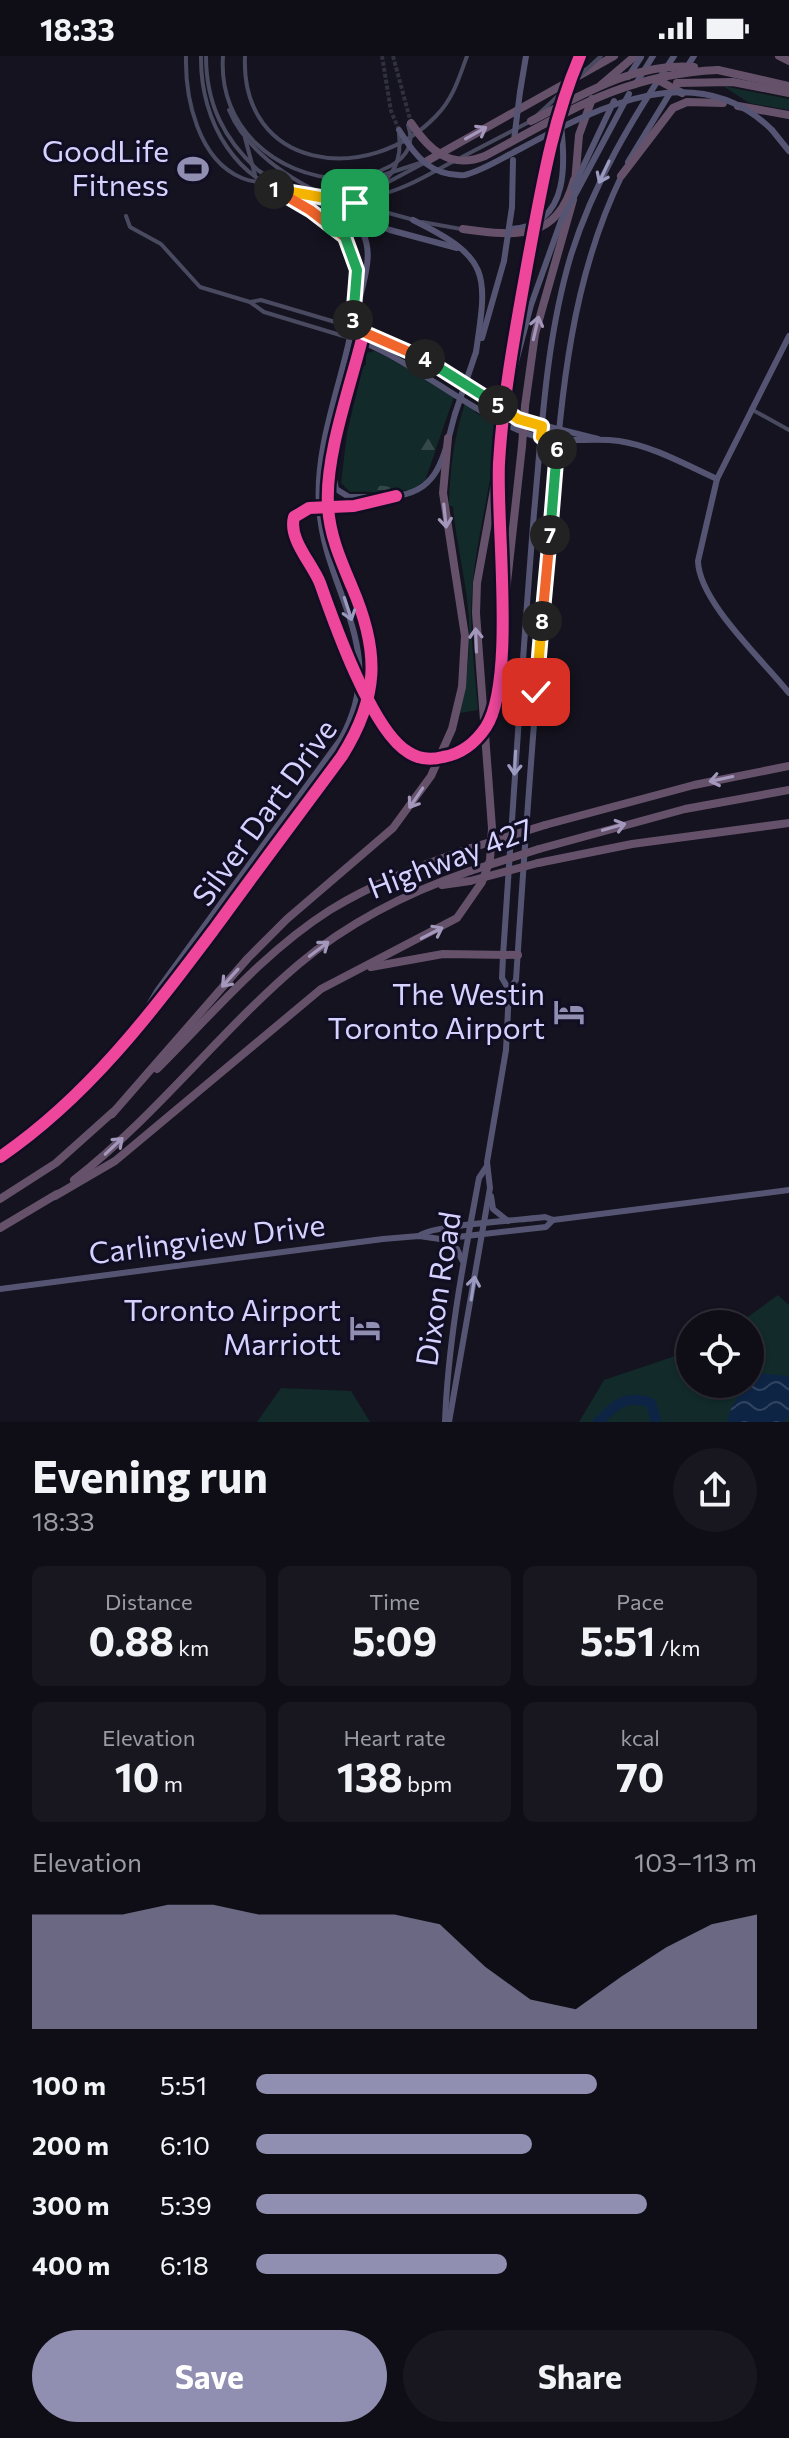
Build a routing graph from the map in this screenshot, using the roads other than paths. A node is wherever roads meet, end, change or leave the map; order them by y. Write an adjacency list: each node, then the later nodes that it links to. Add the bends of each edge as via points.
1 (186, 56): 34 (street, bridge, via 192,107 213,155 241,178)
2 (203, 56): 32 (street, via 205,96 214,122); 34 (street, bridge, via 222,128 241,155); 36 (street, bridge, via 204,98 217,132 251,176)
3 (245, 56): 4 (street, via 247,86 271,131 314,156 345,161 380,154 443,109)
4 (467, 56)
5 (526, 56): 53 (street, bridge, via 504,261)
6 (580, 56): 22 (street, bridge)
7 (601, 56): 24 (street, bridge)
8 (614, 56): 29 (highway, one-way to 8)
9 (639, 56): 30 (highway, via 611,74 589,103); 42 (street, bridge, via 598,130)
10 (653, 56): 42 (street, bridge)
11 (674, 56): 17 (street, Dixon Road)
12 (694, 56): 18 (street, Dixon Road)
13 (779, 56): 15 (highway)
14 (222, 57): 27 (street, via 229,111); 33 (street, via 229,105 249,137 284,166)
15 (789, 61)
16 (718, 70): 19 (highway); 24 (highway, bridge, via 673,67 635,73); 25 (highway, bridge, via 665,75 610,90 469,161 433,151)
17 (658, 80): 18 (highway); 57 (street, Dixon Road, one-way to 57, via 607,165 577,237 552,339)
18 (675, 86): 20 (highway, via 733,82); 21 (highway); 26 (street, bridge, via 606,103 465,175 429,167); 28 (street, bridge, via 713,90 741,101); 31 (street, Dixon Road)
19 (789, 86)
20 (789, 93)
21 (723, 103): 23 (highway); 31 (highway, via 687,102 673,108)
22 (560, 111): 43 (street, via 561,187 549,214 525,227); 55 (street, bridge, via 537,205)
23 (789, 115)
24 (531, 121): 38 (street, bridge, via 402,187 372,197)
25 (409, 124): 33 (street, bridge, via 411,143 401,159 368,175)
26 (399, 130): 38 (street, bridge, via 398,159 386,181)
27 (245, 138): 32 (street); 37 (street, via 270,162)
28 (789, 151)
29 (427, 161): 33 (street, bridge, via 383,175); 36 (street, bridge, via 384,187 348,200)
30 (576, 171): 43 (highway, via 565,205 540,228 511,235); 70 (highway, one-way to 30, bridge, via 535,334 567,226)
31 (621, 176): 58 (street, Dixon Road, via 576,303)
32 (256, 177): 35 (street)
33 (341, 179)
34 (284, 186): 38 (street, bridge)
35 (272, 188): 37 (street); 46 (street, via 331,224 351,245 357,270)
36 (291, 195): 39 (street, bridge)
37 (327, 196): 41 (street)
38 (339, 199)
39 (336, 209): 44 (street, via 446,244); 46 (street, via 361,228 369,248)
40 (126, 216): 45 (street, via 130,227 161,244 200,287)
41 (413, 220): 43 (street); 44 (street)
42 (561, 221): 55 (street)
43 (463, 229)
44 (474, 259): 53 (street, via 484,290)
45 (250, 302): 47 (street, via 261,300); 50 (street, via 264,312)
46 (356, 312): 47 (street)
47 (352, 327): 48 (street); 50 (street, Silver Dart Drive)
48 (364, 331): 51 (street, Silver Dart Drive); 52 (street)
49 (789, 336): 56 (street)
50 (350, 338): 51 (street); 68 (street, Silver Dart Drive, via 322,454)
51 (361, 341): 54 (street); 65 (street, Silver Dart Drive)
52 (408, 349): 54 (street); 57 (street, via 518,419)
53 (476, 352): 61 (street, bridge)
54 (403, 360): 60 (street, via 495,419)
55 (509, 388): 64 (street, bridge)
56 (751, 409): 59 (street); 66 (street)
57 (542, 426): 58 (street); 60 (street, Dixon Road)
58 (559, 428): 62 (street); 63 (street, Dixon Road)
59 (789, 430)
60 (541, 437): 63 (street); 71 (street, Dixon Road)
61 (448, 438): 67 (street, via 427,486); 85 (highway, one-way to 85, via 443,493 465,636 462,687 452,729 431,776 393,828 248,958)
62 (598, 439): 63 (street); 66 (street, via 644,447)
63 (558, 440): 72 (street, Dixon Road)
64 (499, 462): 70 (street); 82 (highway, one-way to 64, via 457,918 477,892 490,860 476,613)
65 (333, 466): 67 (street, via 334,483 344,496); 69 (street, Silver Dart Drive)
66 (717, 479): 73 (street, via 698,573 710,597)
67 (396, 496): 69 (street)
68 (319, 507): 69 (street); 70 (street, bridge, via 299,512 292,528 377,715 398,745 416,756 449,756 470,745 488,724); 77 (street, Silver Dart Drive, one-way to 77, via 359,647 359,690 341,739)
69 (328, 507): 78 (street, Silver Dart Drive, via 334,541 372,651 370,695 347,749)
70 (501, 637)
71 (519, 685): 72 (highway); 81 (street, Dixon Road, one-way to 81)
72 (536, 692): 80 (street, Dixon Road)
73 (789, 693)
74 (789, 766): 85 (highway, Highway 427, one-way to 85, bridge, via 545,825 374,885 307,926 247,978)
75 (789, 790): 79 (highway, Highway 427, one-way to 75, bridge, via 539,849 685,809)
76 (789, 823): 79 (highway, bridge, via 632,844)
77 (254, 858): 78 (street); 84 (street, Silver Dart Drive)
78 (262, 864): 84 (street, Silver Dart Drive)
79 (470, 876): 90 (highway, Highway 427, one-way to 79, via 129,1132 301,963 366,917 425,888)
80 (518, 955): 81 (highway); 83 (street, Dixon Road, via 516,980)
81 (503, 956): 82 (highway, via 443,954); 83 (street, Dixon Road, via 502,978)
82 (362, 969): 90 (highway, via 309,998 115,1161)
83 (509, 990): 87 (street, Dixon Road, via 506,1050)
84 (132, 1034): 86 (street, Silver Dart Drive, via 95,1080)
85 (112, 1114): 91 (highway, Highway 427, via 56,1163)
86 (0, 1157)
87 (487, 1166): 88 (street, Dixon Road); 95 (street, Dixon Road, via 479,1178)
88 (490, 1188): 93 (street, via 493,1209); 94 (street, Dixon Road)
89 (789, 1190): 92 (street, Carlingview Drive)
90 (55, 1196): 96 (highway, Highway 427)
91 (0, 1199)
92 (553, 1220): 93 (street, Carlingview Drive); 97 (street, Carlingview Drive, via 546,1227)
93 (509, 1221): 94 (street, Carlingview Drive)
94 (484, 1224): 95 (street, Carlingview Drive); 97 (street, Dixon Road)
95 (470, 1226): 98 (street, Carlingview Drive); 99 (street, Dixon Road)
96 (0, 1228)
97 (482, 1234): 99 (street, Carlingview Drive); 103 (street, Dixon Road, one-way to 97)
98 (419, 1236): 100 (street, Carlingview Drive); 102 (street, Carlingview Drive)
99 (468, 1236): 100 (street, Carlingview Drive); 101 (street, Dixon Road)
100 (440, 1239): 101 (street, via 458,1249)
101 (463, 1264): 103 (street, Dixon Road, via 447,1379)
102 (0, 1289)
103 (447, 1422)

